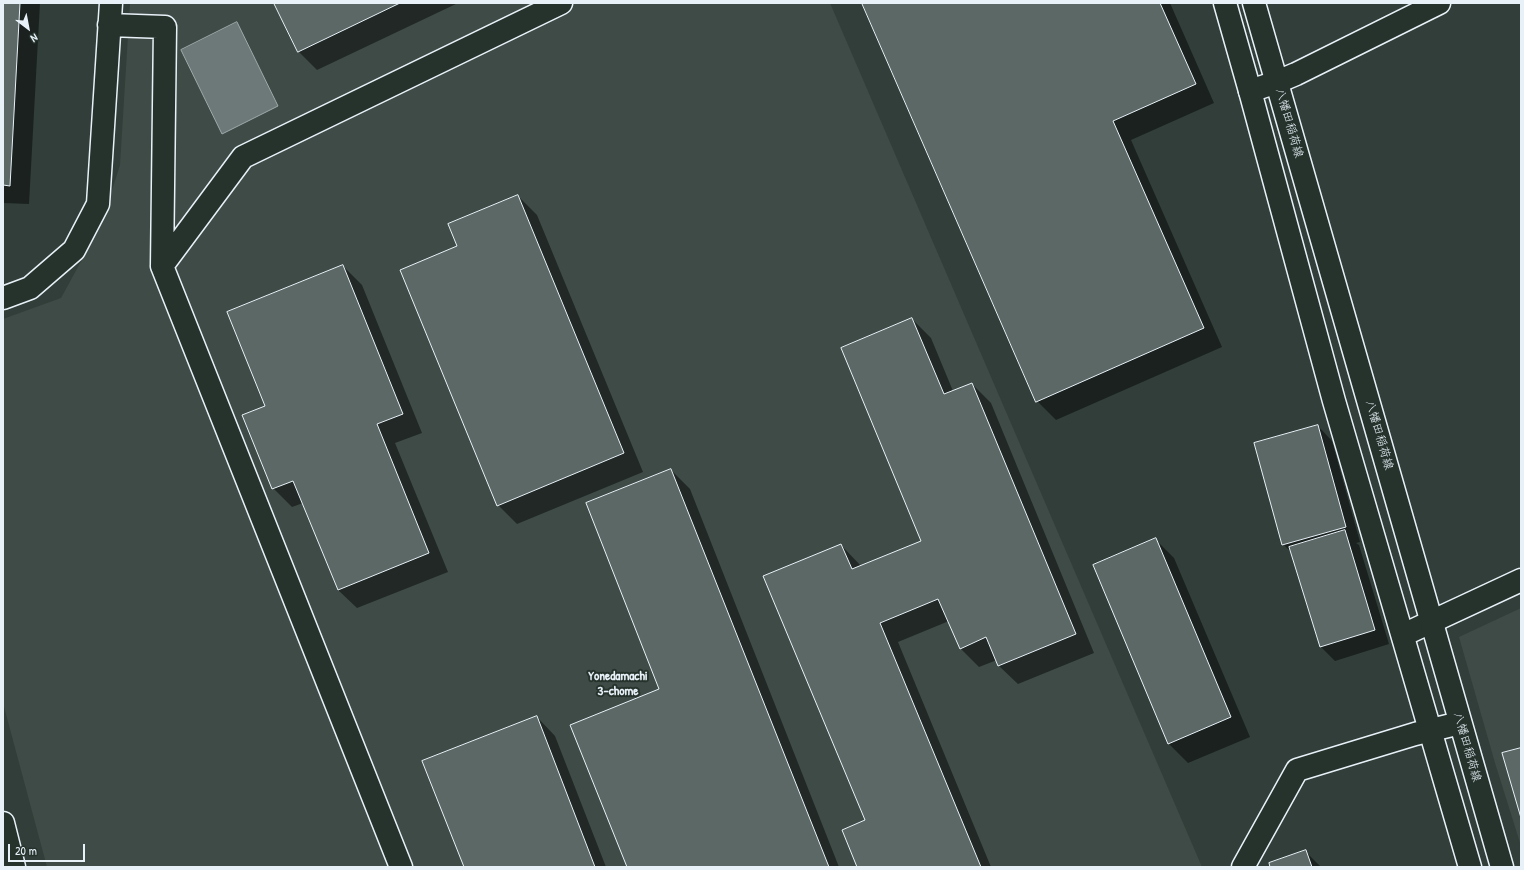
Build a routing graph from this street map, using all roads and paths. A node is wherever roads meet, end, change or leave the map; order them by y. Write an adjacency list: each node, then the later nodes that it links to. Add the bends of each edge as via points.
1 (111, 3): 6 (main road)
2 (561, 3): 9 (main road, via 243,157)
3 (1224, 3): 8 (main road)
4 (1254, 3): 7 (main road, 八幡田稲荷線)
5 (1439, 3): 7 (main road)
6 (110, 25): 9 (main road, via 165,27); 10 (main road, via 98,204 74,250 30,288)
7 (1277, 82): 8 (main road); 12 (main road, 八幡田稲荷線)
8 (1250, 91): 13 (main road, via 1334,401)
9 (162, 266): 18 (main road)
10 (3, 298)
11 (1521, 580): 12 (main road)
12 (1432, 621): 13 (main road); 14 (main road, 八幡田稲荷線)
13 (1403, 635): 15 (main road)
14 (1460, 723): 15 (main road); 21 (main road, 八幡田稲荷線)
15 (1430, 730): 19 (main road, via 1297,770); 20 (main road)
16 (3, 823): 17 (main road)
17 (14, 867)
18 (401, 867)
19 (1244, 867)
20 (1470, 867)
21 (1502, 867)

